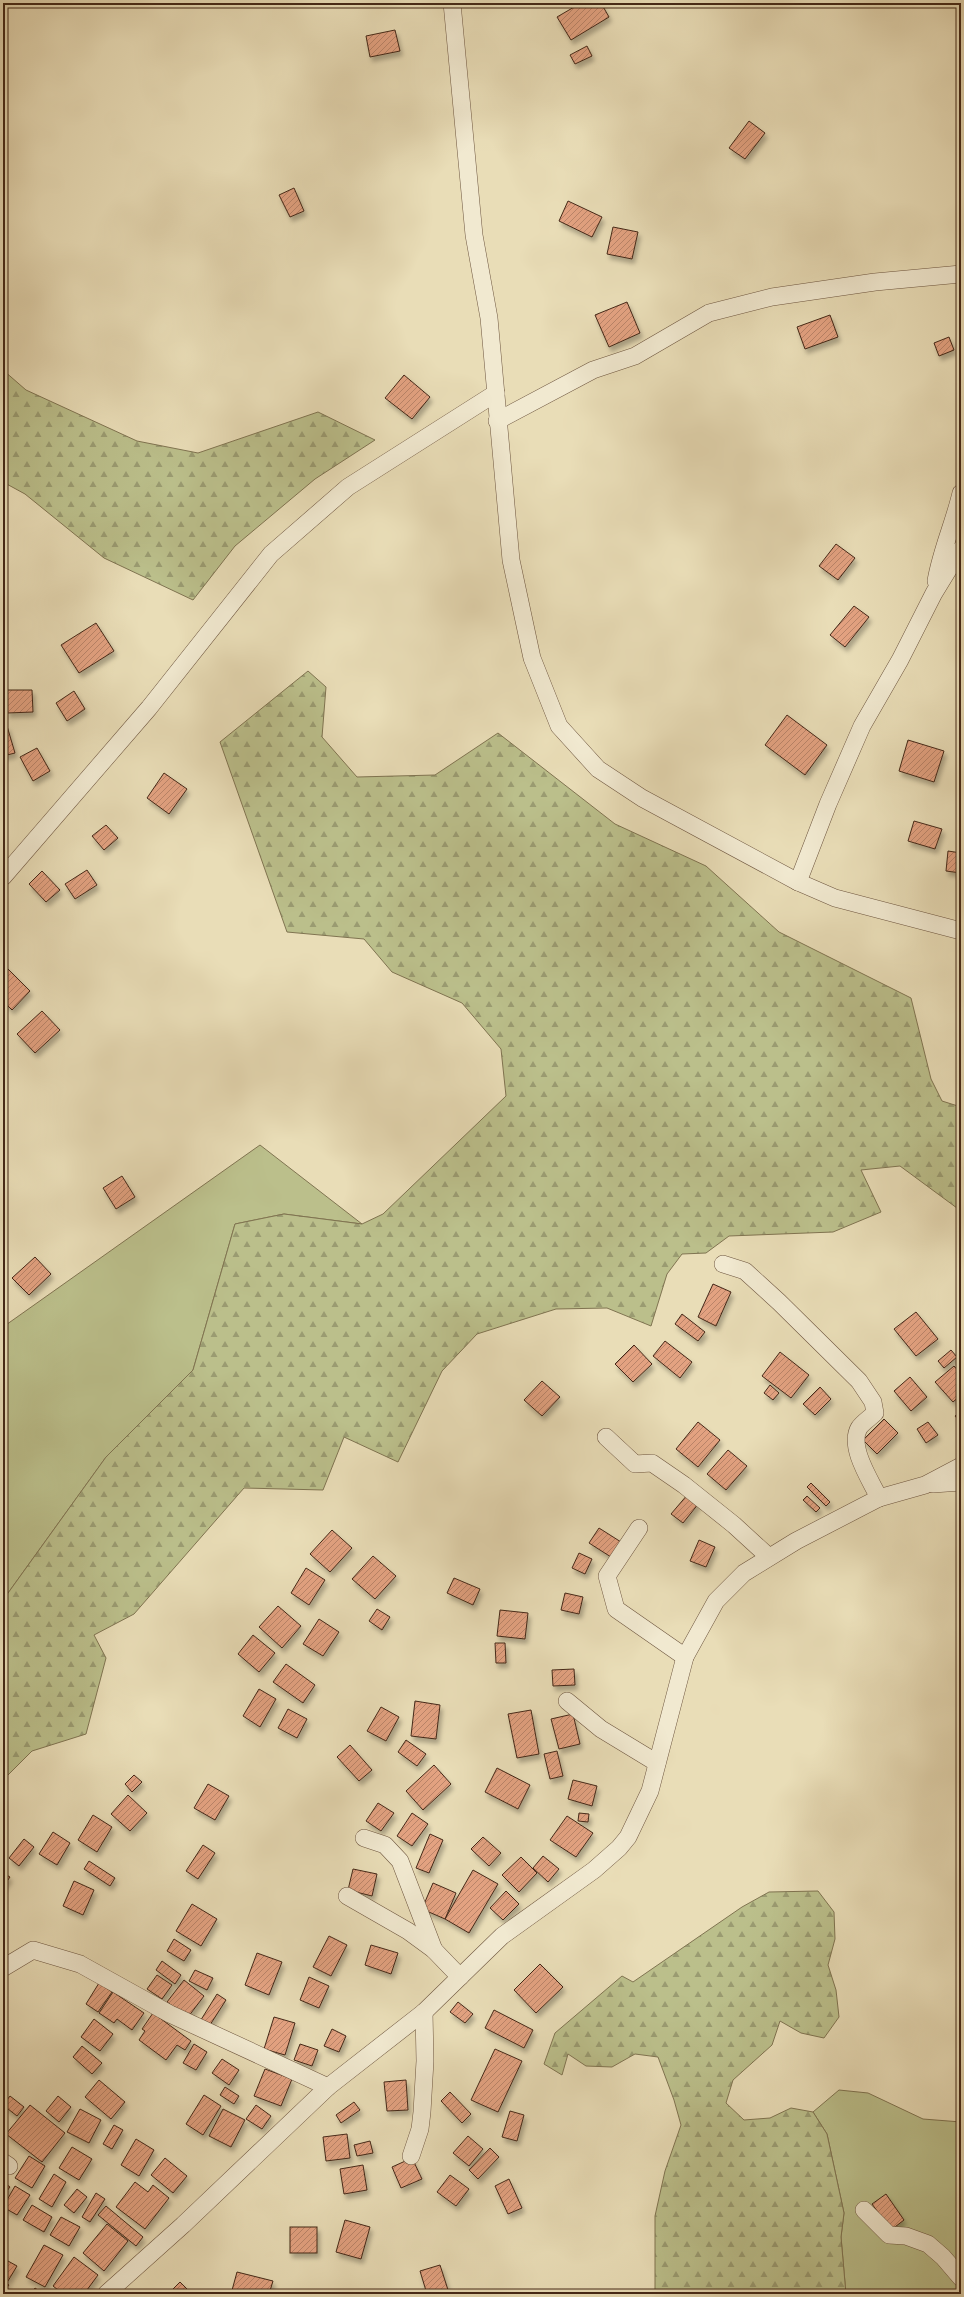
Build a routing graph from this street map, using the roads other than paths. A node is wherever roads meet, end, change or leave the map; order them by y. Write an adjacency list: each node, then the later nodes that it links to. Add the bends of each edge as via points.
1 (452, 3): 3 (street, via 474,235 489,318)
2 (961, 274): 4 (street, via 875,282 772,297 709,313 635,356 593,370)
3 (496, 393): 4 (street); 8 (street, via 348,487 270,554 149,708)
4 (497, 421): 9 (street, via 511,560 532,658 559,726 598,769 642,798)
5 (961, 493): 7 (street, via 944,547)
6 (961, 549): 7 (street)
7 (934, 593): 9 (street, via 862,726)
8 (3, 877)
9 (798, 882): 10 (street, via 835,898)
10 (961, 931)
11 (723, 1264): 16 (street, via 745,1271 859,1380 873,1402 875,1413 859,1428 855,1441 859,1456)
12 (606, 1437): 18 (street, via 636,1464 652,1463 684,1484)
13 (961, 1466): 15 (street)
14 (961, 1482): 15 (street)
15 (925, 1485): 16 (street)
16 (879, 1498): 18 (street)
17 (639, 1528): 19 (street, via 607,1576 616,1609)
18 (769, 1557): 19 (street, via 744,1573 716,1601)
19 (685, 1657): 21 (street)
20 (567, 1701): 21 (street, via 601,1729)
21 (657, 1763): 26 (street, via 650,1791 628,1837 619,1848 594,1870 502,1936)
22 (364, 1838): 24 (street, via 385,1846 400,1861)
23 (347, 1896): 24 (street, via 408,1931)
24 (434, 1950): 26 (street)
25 (3, 1968): 28 (street, via 33,1950 80,1964 170,2014)
26 (460, 1977): 27 (street)
27 (424, 2012): 28 (street); 29 (street, via 425,2061 421,2124)
28 (328, 2087): 32 (street, via 184,2225)
29 (411, 2156)
30 (864, 2210): 31 (street, via 889,2235 906,2236 928,2244)
31 (961, 2278)
32 (106, 2294)

